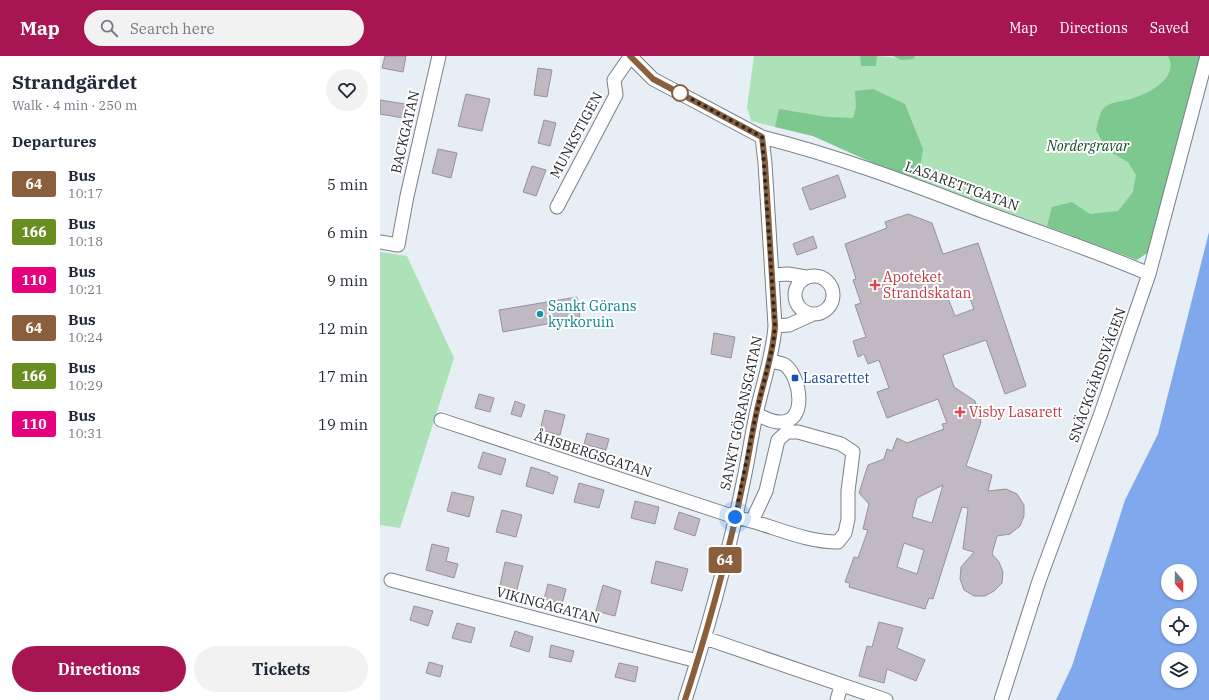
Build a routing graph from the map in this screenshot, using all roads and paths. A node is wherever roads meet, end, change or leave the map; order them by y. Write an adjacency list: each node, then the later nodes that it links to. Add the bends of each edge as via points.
1 (439, 56): 6 (street, BACKGATAN, via 398,246)
2 (630, 56): 4 (street, via 653,79); 5 (street, MUNKSTIGEN, via 614,80 616,95)
3 (1207, 56): 7 (street, SNÄCKGÄRDSVÄGEN)
4 (762, 137): 7 (street, LASARETTGATAN, via 944,196 1110,257); 8 (street, SANKT GÖRANSGATAN)
5 (557, 207)
6 (380, 242)
7 (1149, 274): 24 (street, SNÄCKGÄRDSVÄGEN, via 1101,413 1038,580)
8 (772, 275): 9 (street); 11 (street, SANKT GÖRANSGATAN)
9 (806, 277): 10 (street, via 798,284 794,293 796,303 802,311); 10 (street, via 823,277 833,290 832,303 824,313)
10 (811, 315): 11 (street, via 789,325)
11 (775, 326): 12 (street, SANKT GÖRANSGATAN)
12 (770, 361): 13 (street, SANKT GÖRANSGATAN); 13 (street, via 785,365 789,370 795,380 800,404 788,421 780,422)
13 (756, 414): 15 (street, SANKT GÖRANSGATAN)
14 (441, 420): 15 (street, ÅHSBERGSGATAN)
15 (735, 517): 16 (street, ÅHSBERGSGATAN); 18 (street, SANKT GÖRANSGATAN)
16 (752, 520): 16 (street, ÅHSBERGSGATAN, via 821,542 838,542 845,533 848,519 848,491 853,452 842,444 798,432 788,432 778,440 766,491)
17 (391, 580): 19 (street, VIKINGAGATAN)
18 (705, 638): 19 (street, SANKT GÖRANSGATAN); 20 (street)
19 (698, 661): 21 (street, SANKT GÖRANSGATAN)
20 (842, 686): 22 (street); 23 (street)
21 (685, 700)
22 (837, 700)
23 (886, 700)
24 (1001, 700)

